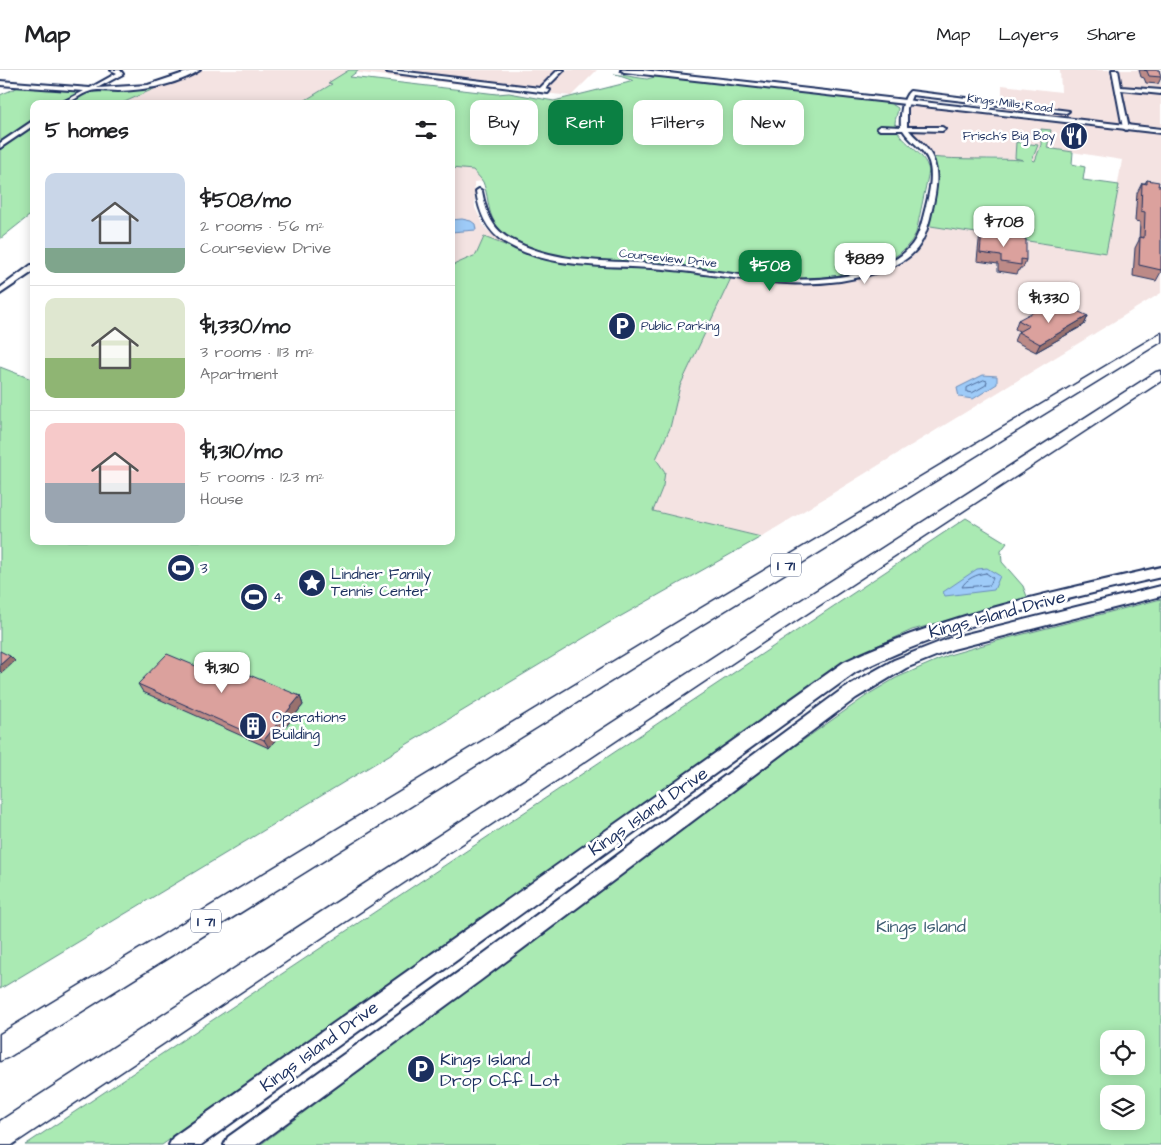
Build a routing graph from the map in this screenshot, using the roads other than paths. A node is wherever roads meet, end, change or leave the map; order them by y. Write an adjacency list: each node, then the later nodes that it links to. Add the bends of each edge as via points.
1 (114, 70): 10 (street, via 120,74)
2 (197, 70): 10 (street, via 170,82 145,88)
3 (393, 70): 11 (street, via 390,72)
4 (561, 70): 11 (street)
5 (624, 70): 14 (main road, Kings Mills Road)
6 (650, 70): 14 (main road, Kings Mills Road)
7 (1115, 70): 9 (street)
8 (0, 83): 10 (street)
9 (1118, 88): 13 (street); 21 (street)
10 (91, 90): 15 (street)
11 (541, 90): 12 (street)
12 (548, 91)
13 (1161, 92)
14 (857, 96): 16 (main road, Kings Mills Road)
15 (70, 100)
16 (907, 102): 17 (street, via 910,93); 20 (street); 21 (main road, Kings Mills Road)
17 (1066, 111)
18 (30, 125): 24 (street)
19 (880, 128): 20 (street)
20 (904, 128): 22 (street); 25 (street, Courseview Drive, via 934,166 922,235 911,250 891,264 832,280 764,281 543,254 521,247 495,232 485,218)
21 (1126, 128): 23 (main road, Kings Mills Road)
22 (942, 129)
23 (1161, 131)
24 (0, 146)
25 (479, 191)
26 (30, 270): 27 (street)
27 (0, 292)
28 (1161, 337): 32 (highway, I 71)
29 (1161, 375): 33 (highway)
30 (1161, 572): 34 (main road, Kings Island Drive, via 960,623 904,641 850,667)
31 (1161, 590): 35 (main road, Kings Island Drive, via 950,644 900,664 850,693 474,973)
32 (0, 1048)
33 (0, 1138)
34 (181, 1145)
35 (236, 1145)

